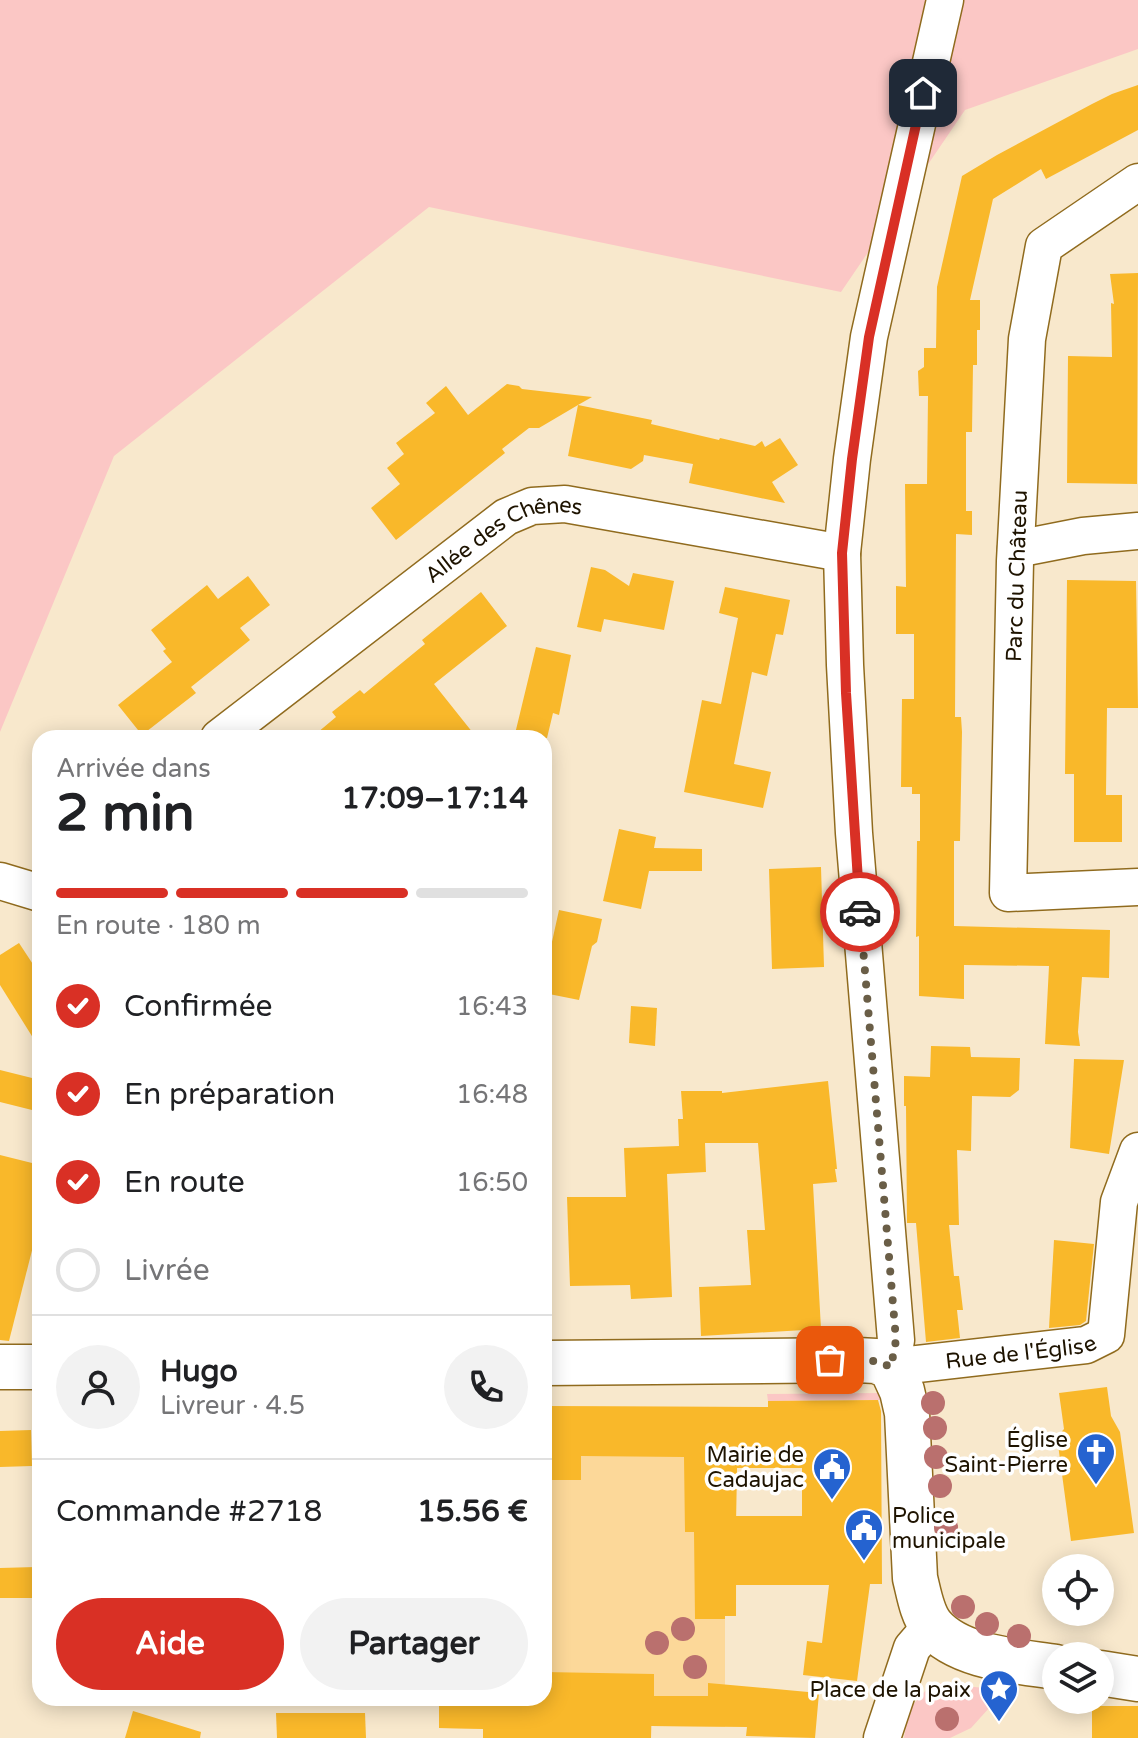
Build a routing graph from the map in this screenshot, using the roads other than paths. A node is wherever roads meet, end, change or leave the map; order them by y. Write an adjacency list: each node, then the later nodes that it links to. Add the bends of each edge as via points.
1 (945, 0): 5 (street, via 869,337)
2 (1138, 182): 4 (street, Parc du Château, via 1044,246 1027,339)
3 (1138, 531): 4 (street)
4 (1016, 549): 8 (street, Parc du Château, via 1008,893)
5 (842, 553): 6 (street, Allée des Chênes, via 565,504 532,506 506,517); 14 (street, via 854,833 896,1340)
6 (229, 730)
7 (0, 881): 9 (street)
8 (1138, 887)
9 (32, 891)
10 (1138, 1151): 14 (street, Rue de l'Église, via 1119,1202 1106,1335 1086,1345)
11 (552, 1363): 14 (street, via 857,1360)
12 (0, 1367): 13 (street)
13 (32, 1367)
14 (891, 1367): 15 (street, via 907,1413 915,1578)
15 (931, 1626): 16 (street, via 963,1649); 19 (street, via 912,1648)
16 (1042, 1665)
17 (1114, 1675): 18 (street)
18 (1138, 1679)
19 (882, 1738)

